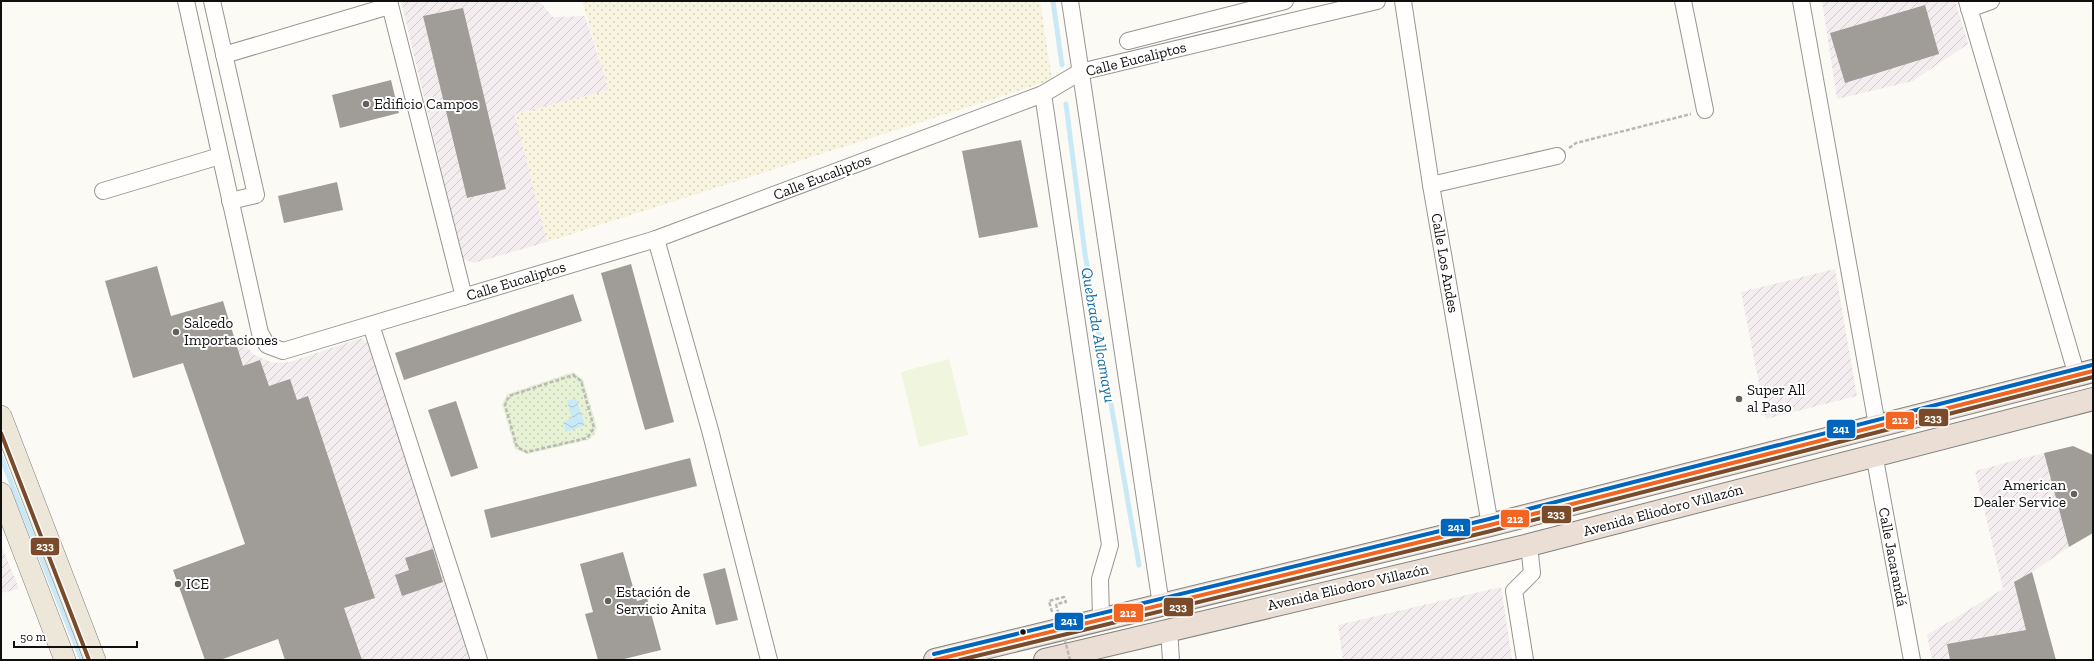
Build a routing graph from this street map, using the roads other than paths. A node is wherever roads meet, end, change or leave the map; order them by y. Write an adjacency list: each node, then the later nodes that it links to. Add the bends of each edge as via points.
1 (186, 1): 17 (street)
2 (212, 1): 13 (street)
3 (1070, 1): 14 (street)
4 (1284, 1): 12 (street, Calle Eucaliptos)
5 (1376, 1): 14 (street, Calle Eucaliptos)
6 (1403, 1): 19 (street, Calle Los Andes)
7 (1683, 1): 16 (street)
8 (1801, 1): 28 (street)
9 (1991, 1): 11 (street)
10 (389, 4): 13 (street); 23 (street)
11 (1968, 5): 25 (street)
12 (1128, 41)
13 (224, 55): 21 (street, via 256,195)
14 (1080, 72): 15 (street, Calle Eucaliptos); 33 (street)
15 (1043, 94): 22 (street, Calle Eucaliptos); 34 (street, via 1110,545 1100,579)
16 (1705, 110)
17 (220, 156): 20 (street); 21 (street)
18 (1557, 156): 19 (street)
19 (1431, 186): 31 (street, Calle Los Andes)
20 (103, 191)
21 (230, 201): 24 (street, Calle Eucaliptos, via 260,333 267,345 283,351)
22 (656, 239): 23 (street, Calle Eucaliptos); 39 (street, via 710,430)
23 (464, 297): 24 (street, Calle Eucaliptos)
24 (371, 325): 38 (street)
25 (2085, 373): 28 (highway, Avenida Eliodoro Villazón)
26 (2093, 401): 29 (highway, Avenida Eliodoro Villazón)
27 (1, 416): 37 (main road)
28 (1877, 425): 31 (highway, Avenida Eliodoro Villazón)
29 (1874, 454): 32 (highway, Avenida Eliodoro Villazón); 44 (street, Calle Jacarandá)
30 (1, 493): 36 (main road)
31 (1490, 525): 33 (highway, Avenida Eliodoro Villazón)
32 (1528, 545): 35 (highway, Avenida Eliodoro Villazón); 43 (street, via 1532,573 1514,591)
33 (1160, 605): 34 (highway, Avenida Eliodoro Villazón)
34 (1101, 618): 40 (highway, Avenida Eliodoro Villazón)
35 (1169, 629): 41 (highway, Avenida Eliodoro Villazón); 42 (street)
36 (65, 660)
37 (95, 660)
38 (478, 660)
39 (769, 660)
40 (935, 660)
41 (1045, 660)
42 (1171, 660)
43 (1525, 660)
44 (1912, 660)

